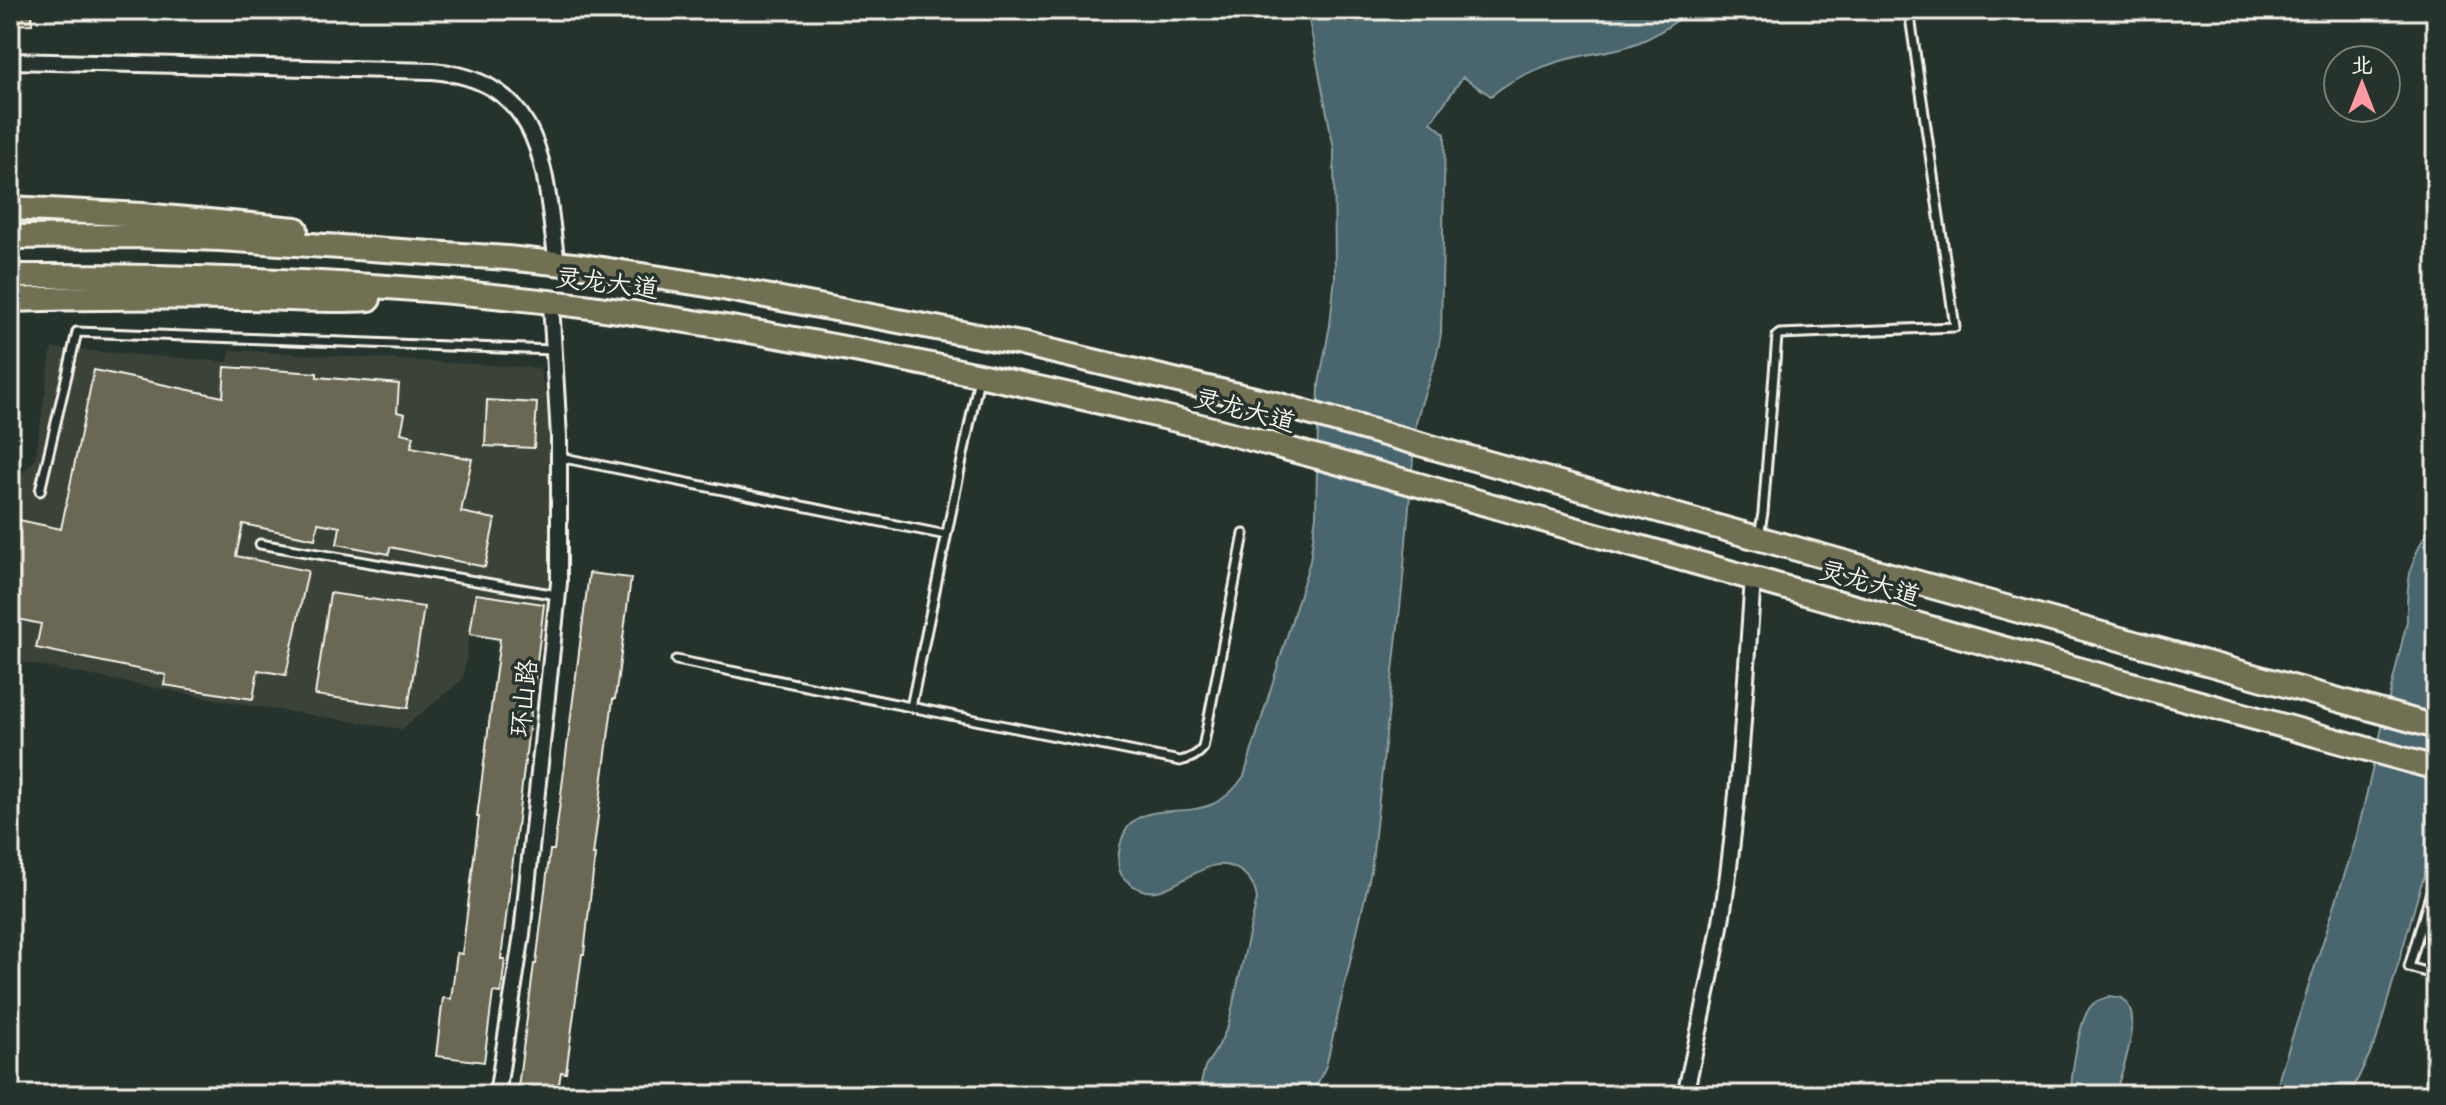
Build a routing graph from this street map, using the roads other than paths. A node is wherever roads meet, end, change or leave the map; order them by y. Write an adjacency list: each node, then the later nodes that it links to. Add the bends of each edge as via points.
1 (1909, 10): 19 (lane, via 1955,327 1777,336)
2 (2430, 10): 3 (lane)
3 (2436, 36)
4 (10, 61): 8 (street, via 433,71 475,80 514,105 535,139)
5 (10, 208): 7 (main road, via 227,222)
6 (10, 237): 7 (main road, 灵龙大道, via 220,239)
7 (492, 257): 8 (main road, 灵龙大道)
8 (557, 264): 19 (main road, 灵龙大道, via 672,279 1021,344 1280,405)
9 (10, 276): 10 (main road, 灵龙大道, via 204,278)
10 (449, 293): 11 (main road, via 337,301); 12 (main road, 灵龙大道)
11 (10, 300)
12 (551, 303): 13 (street, 环山路); 14 (main road, 灵龙大道, via 701,324)
13 (554, 350): 15 (street, 环山路); 16 (lane, via 77,332)
14 (979, 376): 18 (lane); 21 (main road, 灵龙大道, via 1281,447)
15 (559, 457): 18 (lane); 22 (street, 环山路)
16 (40, 491)
17 (1244, 534): 24 (lane, via 1203,748 1194,757 1180,761)
18 (946, 535): 24 (lane)
19 (1758, 538): 25 (main road, 灵龙大道)
20 (260, 544): 22 (lane)
21 (1753, 579): 26 (main road, 灵龙大道); 30 (street, via 1729,865)
22 (558, 596): 29 (street, 环山路, via 522,934)
23 (676, 660): 24 (lane)
24 (911, 707)
25 (2436, 727)
26 (2436, 768)
27 (2436, 874): 28 (lane, via 2409,967)
28 (2436, 975)
29 (497, 1095)
30 (1685, 1095)

